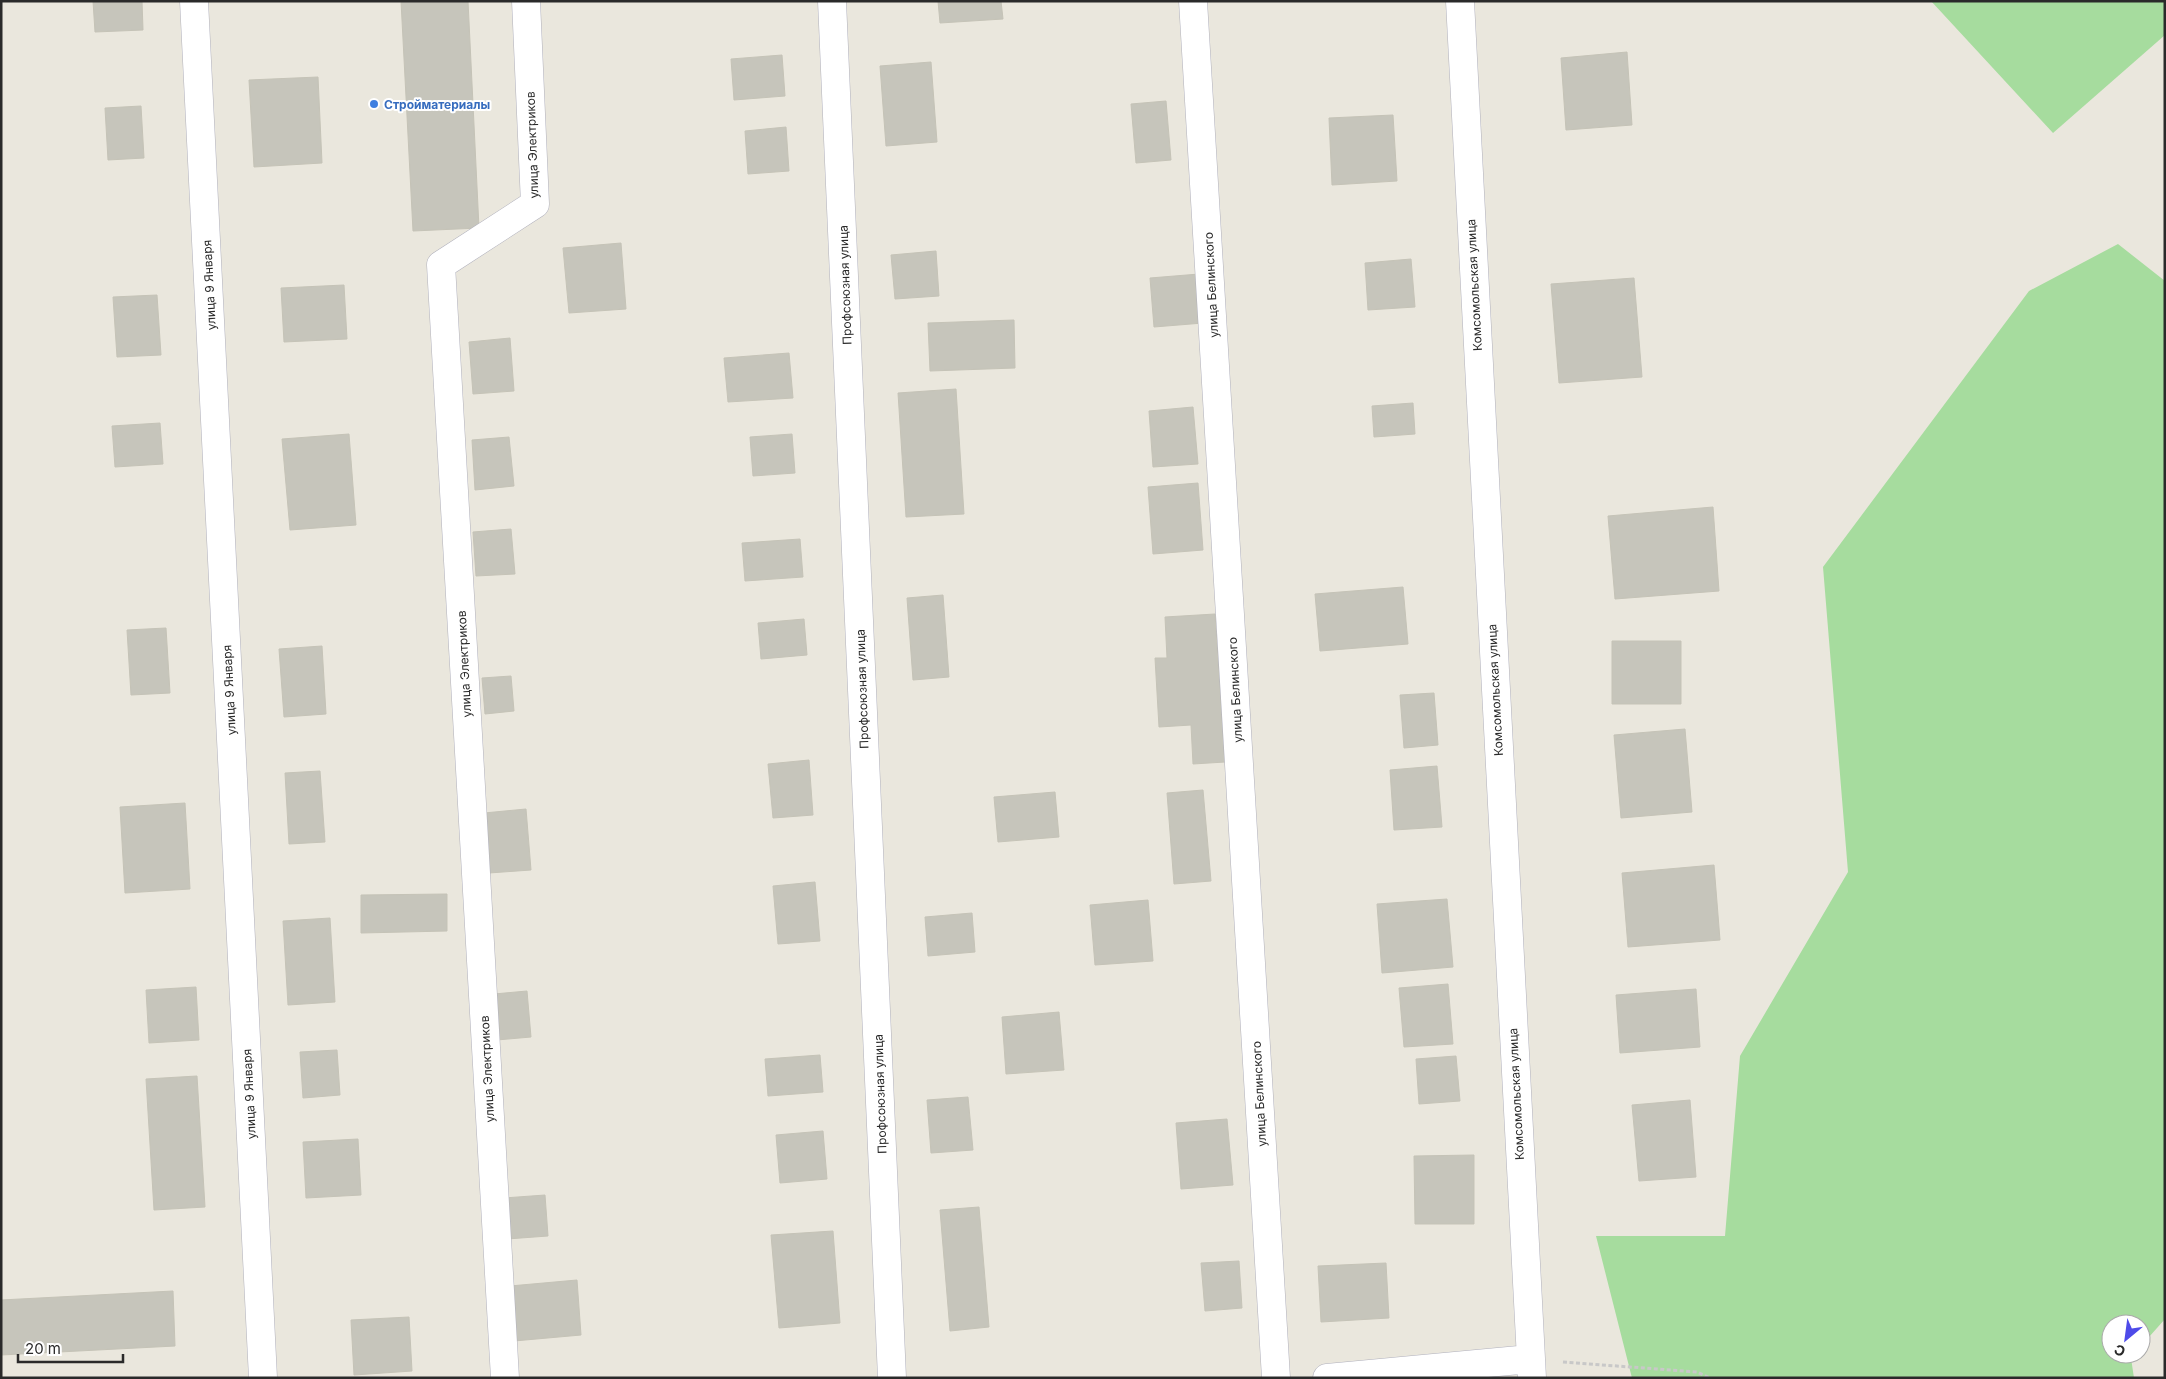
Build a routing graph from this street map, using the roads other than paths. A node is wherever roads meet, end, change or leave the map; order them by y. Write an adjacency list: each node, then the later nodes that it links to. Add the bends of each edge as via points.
1 (194, 1): 7 (street, улица 9 Января)
2 (526, 1): 8 (street, улица Электриков, via 535,204 441,265)
3 (832, 1): 9 (street, Профсоюзная улица)
4 (1193, 1): 10 (street, улица Белинского)
5 (1460, 1): 6 (street, Комсомольская улица)
6 (1531, 1369): 11 (street)
7 (264, 1378)
8 (504, 1378)
9 (892, 1378)
10 (1276, 1378)
11 (1328, 1378)

